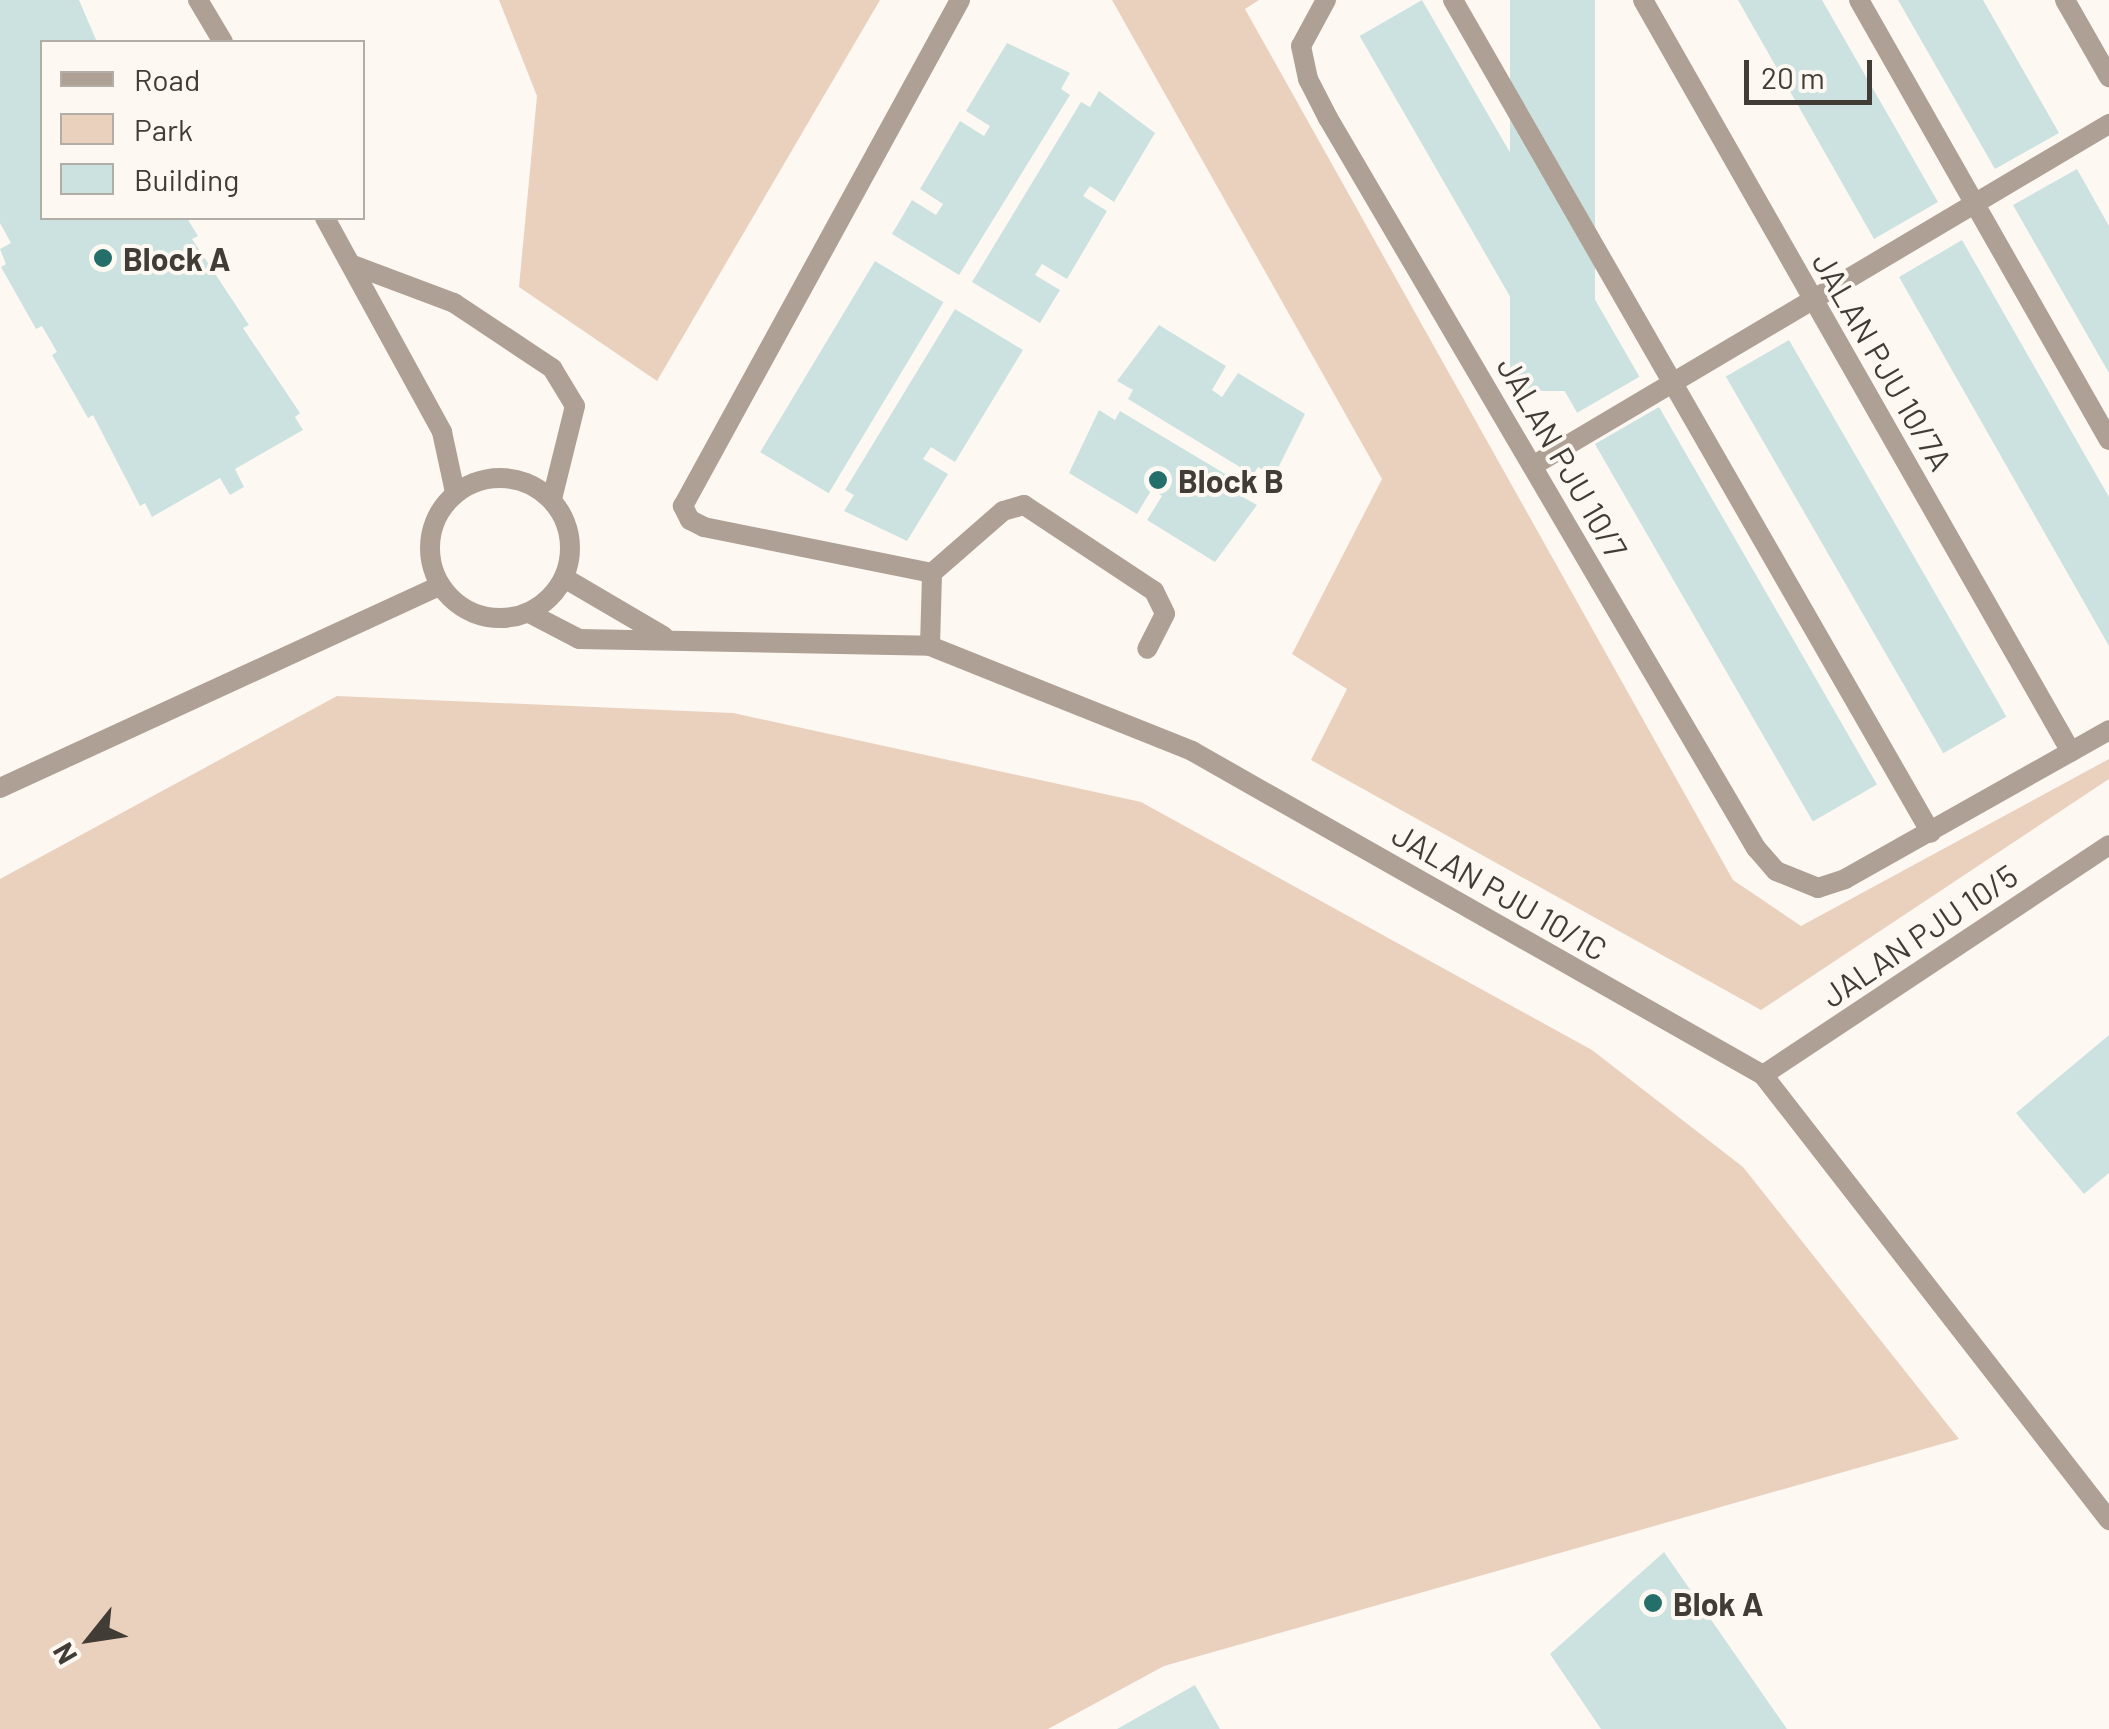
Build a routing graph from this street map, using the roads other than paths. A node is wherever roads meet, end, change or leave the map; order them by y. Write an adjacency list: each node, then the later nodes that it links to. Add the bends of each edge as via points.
1 (198, 0): 8 (street)
2 (960, 0): 20 (street, via 683,506 704,527)
3 (1326, 0): 17 (street, JALAN PJU 10/7, via 1301,46 1308,79)
4 (1453, 0): 15 (street)
5 (1643, 0): 14 (street, JALAN PJU 10/7A)
6 (1859, 0): 11 (street)
7 (2065, 0): 9 (street)
8 (222, 40)
9 (2109, 77)
10 (2109, 124): 11 (street)
11 (1974, 204): 14 (street); 16 (street)
12 (326, 220): 13 (street)
13 (353, 265): 18 (street, via 442,432); 19 (street, via 454,303 552,368 575,406)
14 (1813, 299): 15 (street); 28 (street, JALAN PJU 10/7A)
15 (1673, 382): 17 (street); 30 (street)
16 (2109, 440)
17 (1534, 466): 30 (street, JALAN PJU 10/7, via 1756,848 1796,883 1818,888)
18 (456, 492): 19 (street, via 488,478 522,480); 22 (street, via 435,519 429,553)
19 (552, 499): 21 (street, via 571,537)
20 (932, 573): 25 (street); 26 (street, via 1004,511 1024,505 1154,591 1165,614)
21 (566, 579): 23 (street); 24 (street, JALAN PJU 10/1C)
22 (440, 586): 23 (street, via 464,610 497,620); 29 (street)
23 (531, 614): 24 (street, JALAN PJU 10/1C, via 580,639)
24 (666, 637): 25 (street, JALAN PJU 10/1C)
25 (930, 646): 32 (street, JALAN PJU 10/1C, via 1192,750)
26 (1147, 649)
27 (2109, 730): 28 (street)
28 (2071, 752): 30 (street)
29 (0, 788)
30 (1932, 832)
31 (2109, 844): 32 (street, JALAN PJU 10/5)
32 (1763, 1075): 33 (street, JALAN PJU 10/1C)
33 (2109, 1520)

